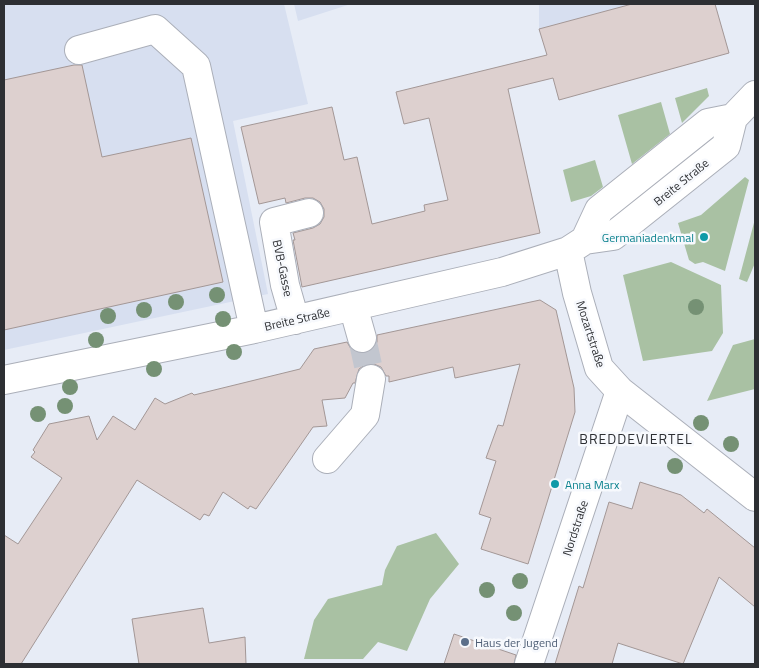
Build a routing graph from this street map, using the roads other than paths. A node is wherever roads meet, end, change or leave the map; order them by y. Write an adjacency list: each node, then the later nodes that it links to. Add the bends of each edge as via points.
1 (79, 50): 7 (street, via 155,30 196,66)
2 (747, 108): 4 (street, via 708,123 600,210)
3 (309, 213): 6 (street, BVB-Gasse, via 274,222)
4 (576, 246): 5 (street, Breite Straße, via 502,272); 11 (street, Mozartstraße, via 578,293 600,368)
5 (353, 306): 6 (street, Breite Straße); 8 (street)
6 (295, 320): 7 (street, Breite Straße)
7 (254, 329): 10 (street, Breite Straße)
8 (362, 338)
9 (371, 379): 12 (street, via 364,415)
10 (4, 380)
11 (620, 391): 13 (street, Mozartstraße); 14 (street, Nordstraße)
12 (327, 459)
13 (755, 497)
14 (530, 664)

